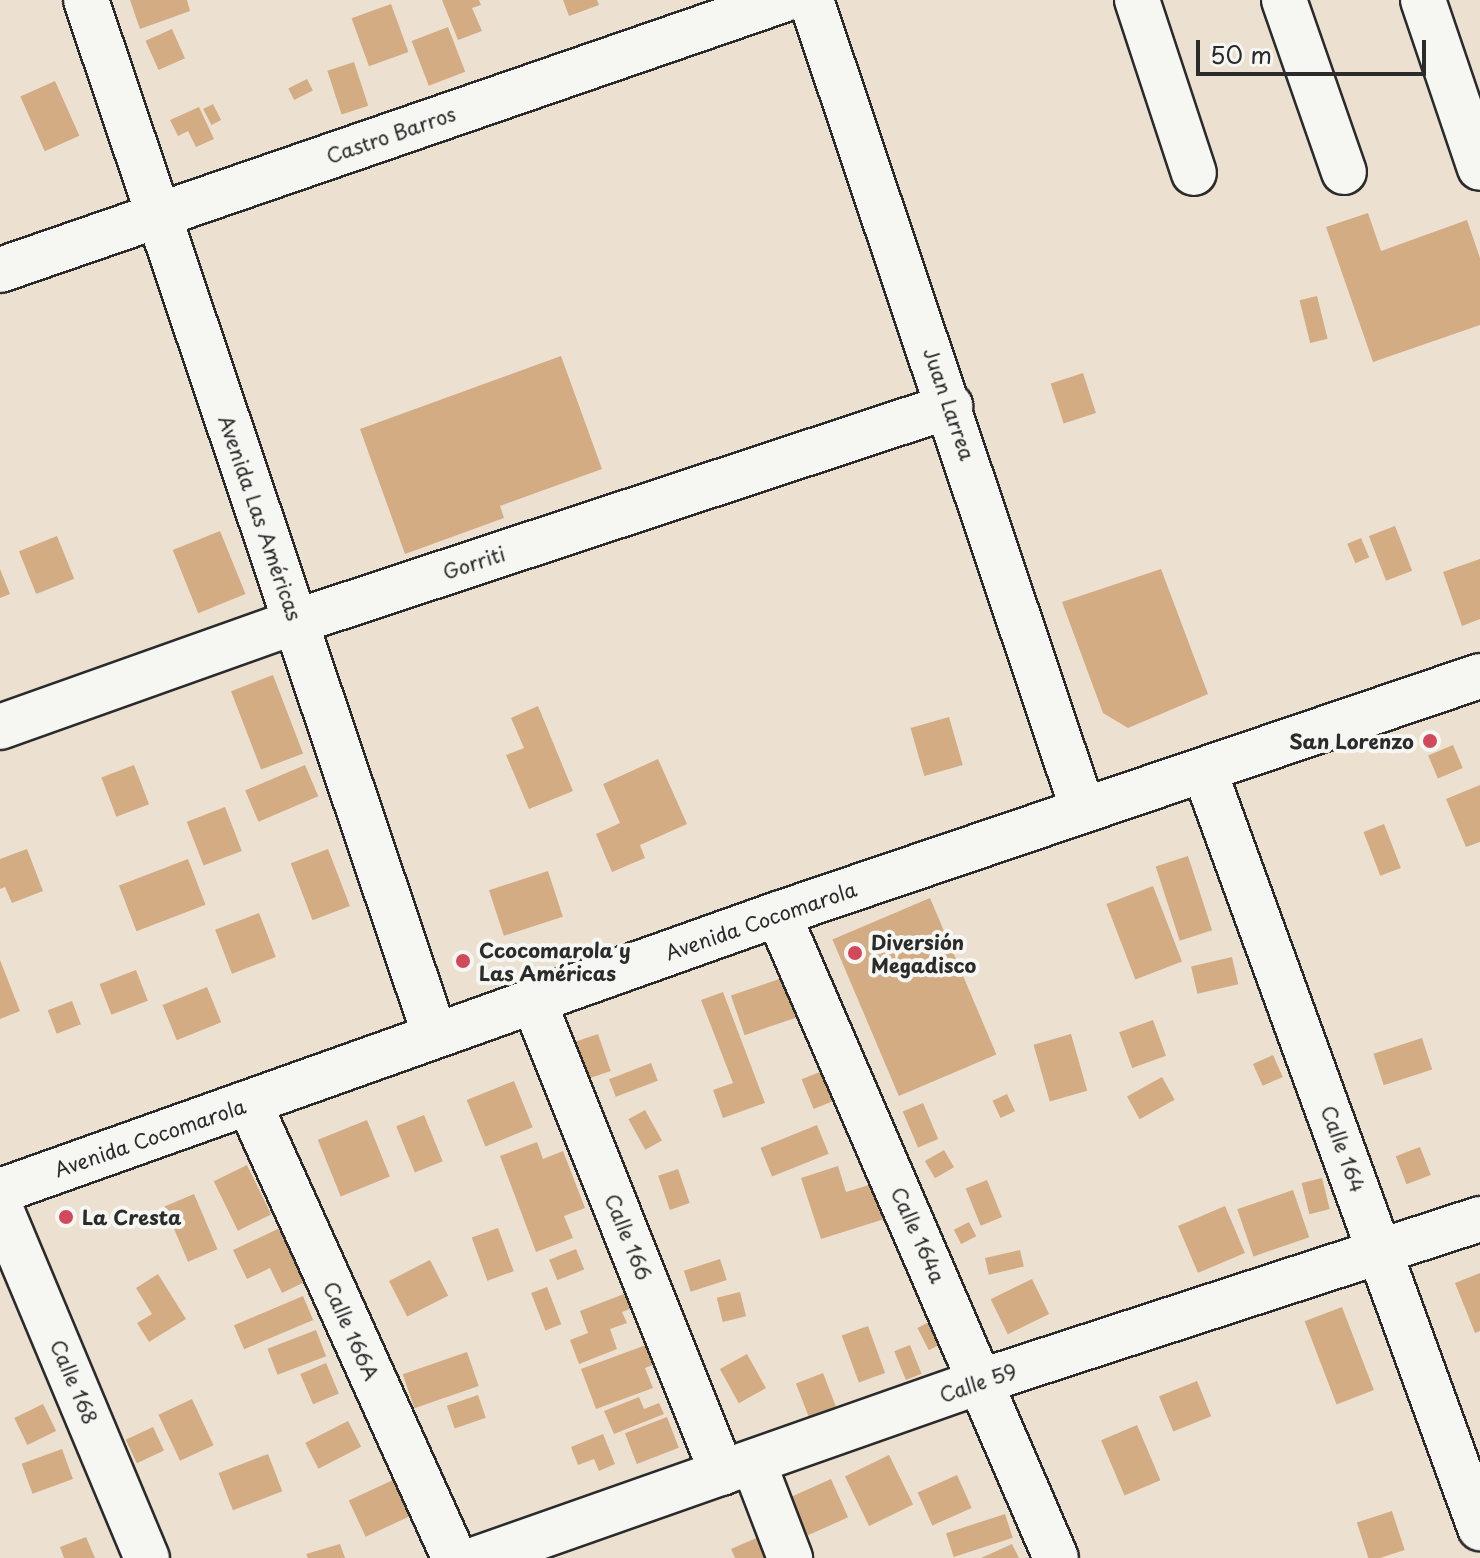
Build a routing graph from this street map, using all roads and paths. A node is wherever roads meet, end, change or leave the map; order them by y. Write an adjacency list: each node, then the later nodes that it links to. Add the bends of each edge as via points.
1 (86, 0): 10 (street, Avenida Las Américas)
2 (783, 0): 10 (street, Castro Barros)
3 (811, 0): 12 (street, Juan Larrea)
4 (1137, 0): 9 (street)
5 (1284, 0): 8 (street)
6 (1423, 0): 7 (street)
7 (1480, 168)
8 (1344, 172)
9 (1194, 173)
10 (158, 215): 11 (street, Castro Barros); 13 (street, Avenida Las Américas)
11 (0, 270)
12 (950, 406): 13 (street, Gorriti); 17 (street, Juan Larrea)
13 (295, 622): 15 (street, Gorriti); 20 (street, Avenida Las Américas)
14 (1480, 676): 16 (street, Avenida Cocomarola)
15 (0, 727)
16 (1204, 770): 17 (street, Avenida Cocomarola); 25 (street, Calle 164)
17 (1083, 810): 18 (street, Avenida Cocomarola)
18 (778, 914): 19 (street, Avenida Cocomarola); 26 (street, Calle 164a)
19 (534, 1002): 20 (street, Avenida Cocomarola); 27 (street, Calle 166)
20 (435, 1036): 21 (street, Avenida Cocomarola)
21 (249, 1103): 22 (street, Avenida Cocomarola); 31 (street, Calle 166A)
22 (0, 1191)
23 (0, 1207): 30 (street, Calle 168)
24 (1480, 1219): 25 (street, Calle 59)
25 (1381, 1253): 26 (street, Calle 59); 28 (street, Calle 164)
26 (982, 1381): 27 (street, Calle 59); 34 (street, Calle 164a)
27 (738, 1469): 29 (street, Calle 59); 33 (street, Calle 166)
28 (1480, 1528)
29 (537, 1549): 32 (street, Calle 59)
30 (147, 1558)
31 (454, 1558)
32 (479, 1558)
33 (790, 1558)
34 (1056, 1558)

